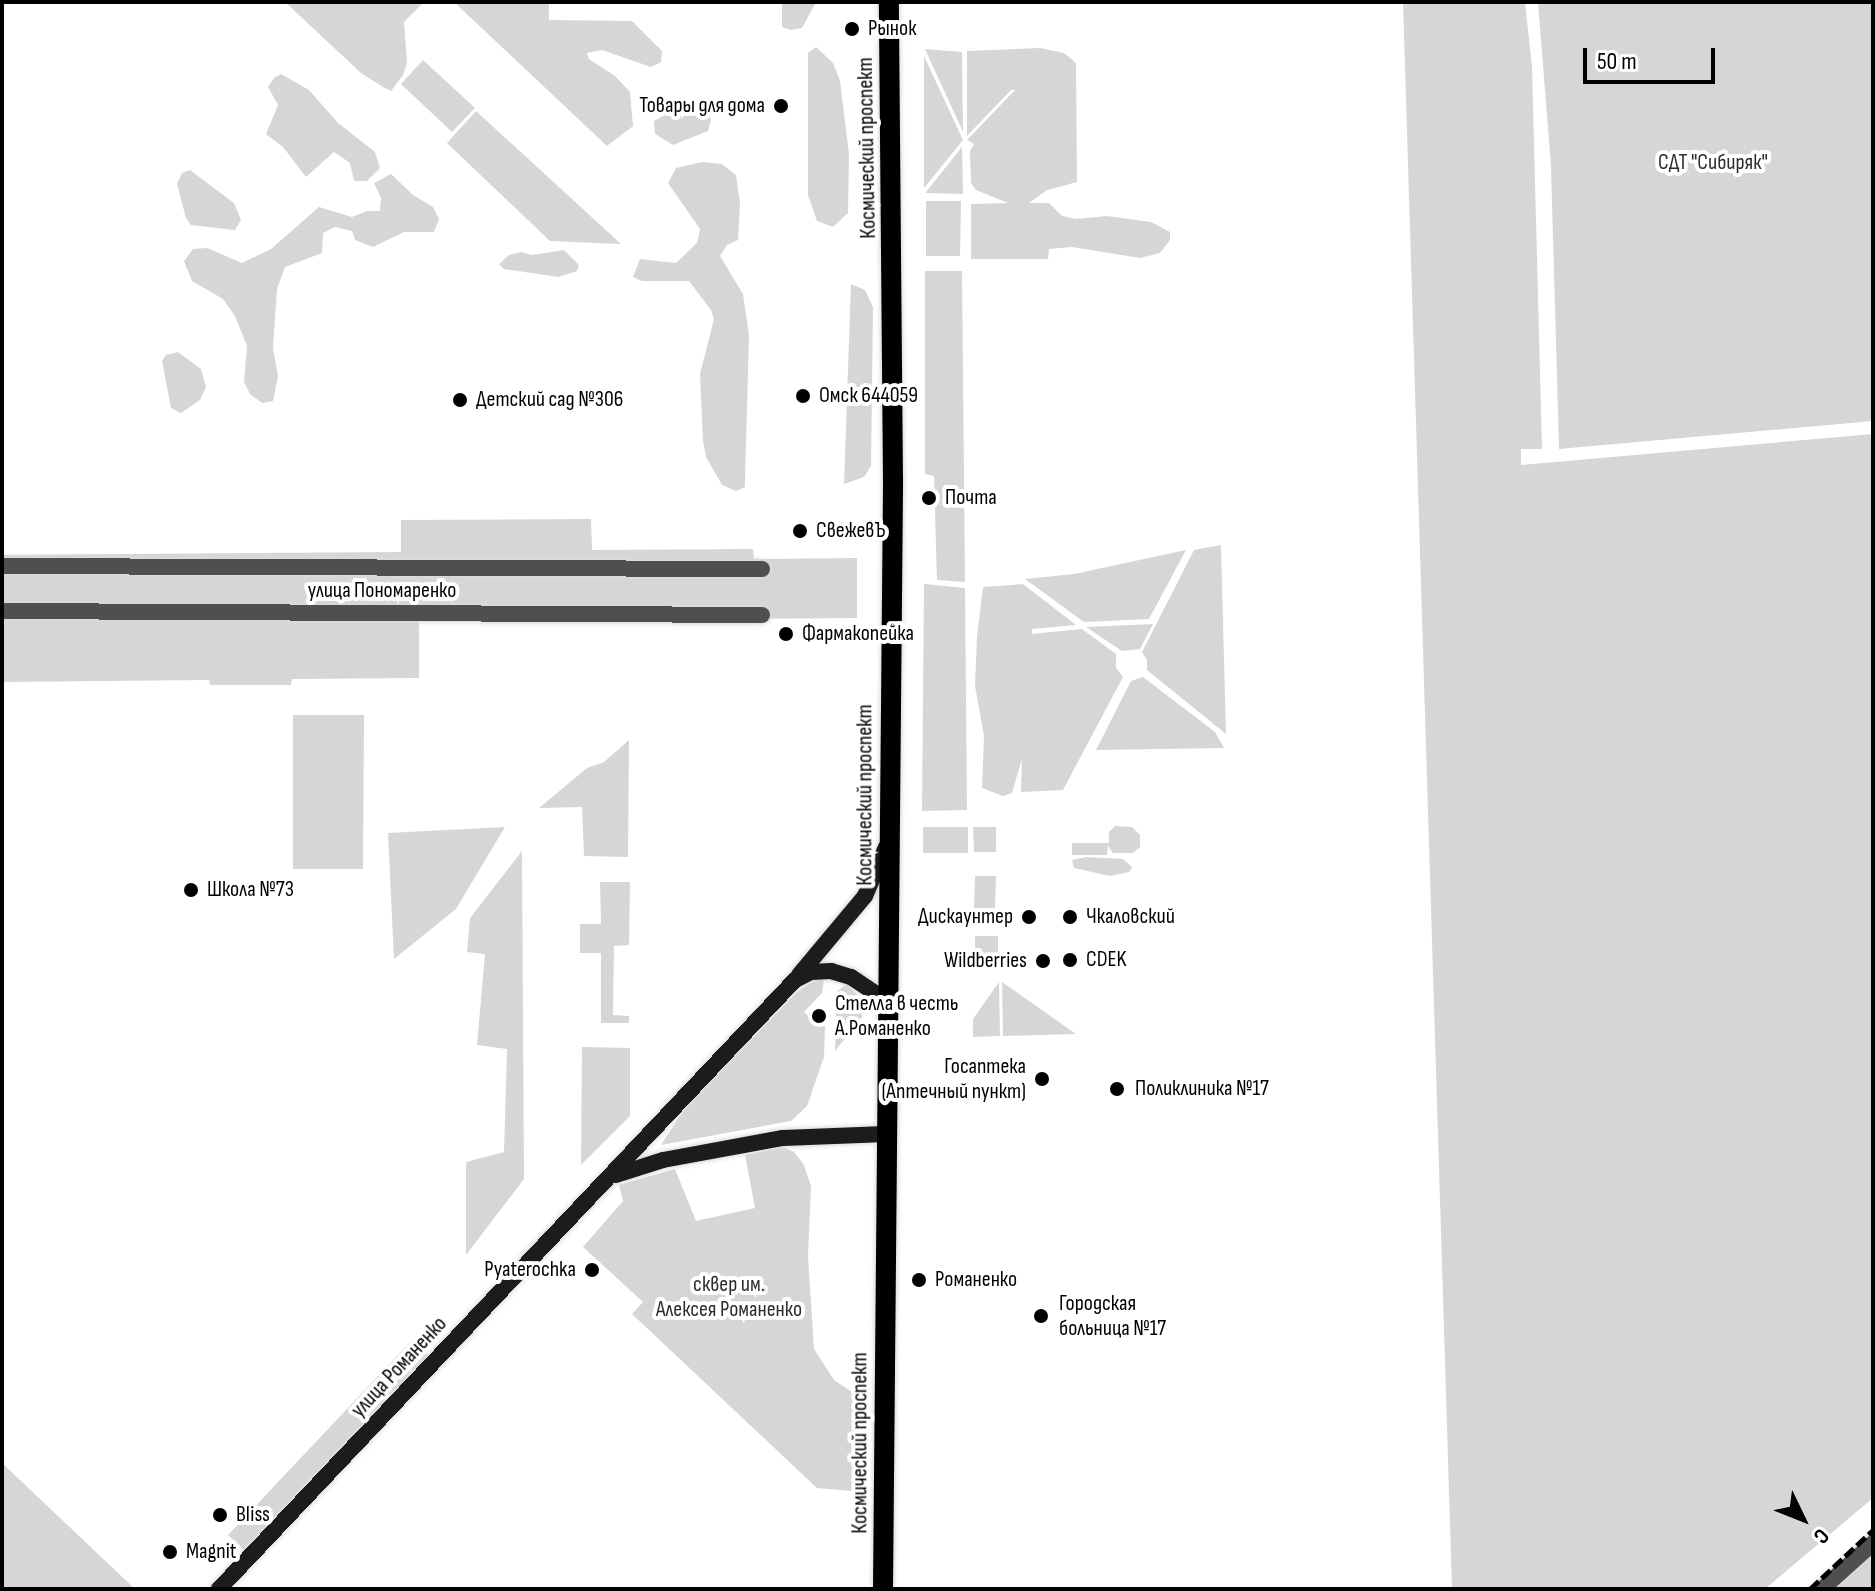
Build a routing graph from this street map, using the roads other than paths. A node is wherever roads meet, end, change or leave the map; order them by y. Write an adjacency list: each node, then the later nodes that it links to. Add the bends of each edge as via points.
1 (889, 2): 6 (main road, Космический проспект)
2 (2, 566): 3 (street, улица Пономаренко)
3 (762, 569)
4 (2, 611): 5 (street, улица Пономаренко)
5 (762, 615)
6 (890, 834): 7 (main road, улица Романенко, via 865,896); 8 (main road, Космический проспект)
7 (795, 980): 8 (main road, via 831,971 851,977); 10 (main road, улица Романенко)
8 (887, 1001): 9 (main road, Космический проспект)
9 (886, 1134): 10 (main road, улица Романенко, via 783,1138 663,1160); 13 (main road, Космический проспект)
10 (610, 1177): 12 (main road, улица Романенко)
11 (1873, 1543): 14 (street)
12 (219, 1589)
13 (883, 1589)
14 (1822, 1589)

